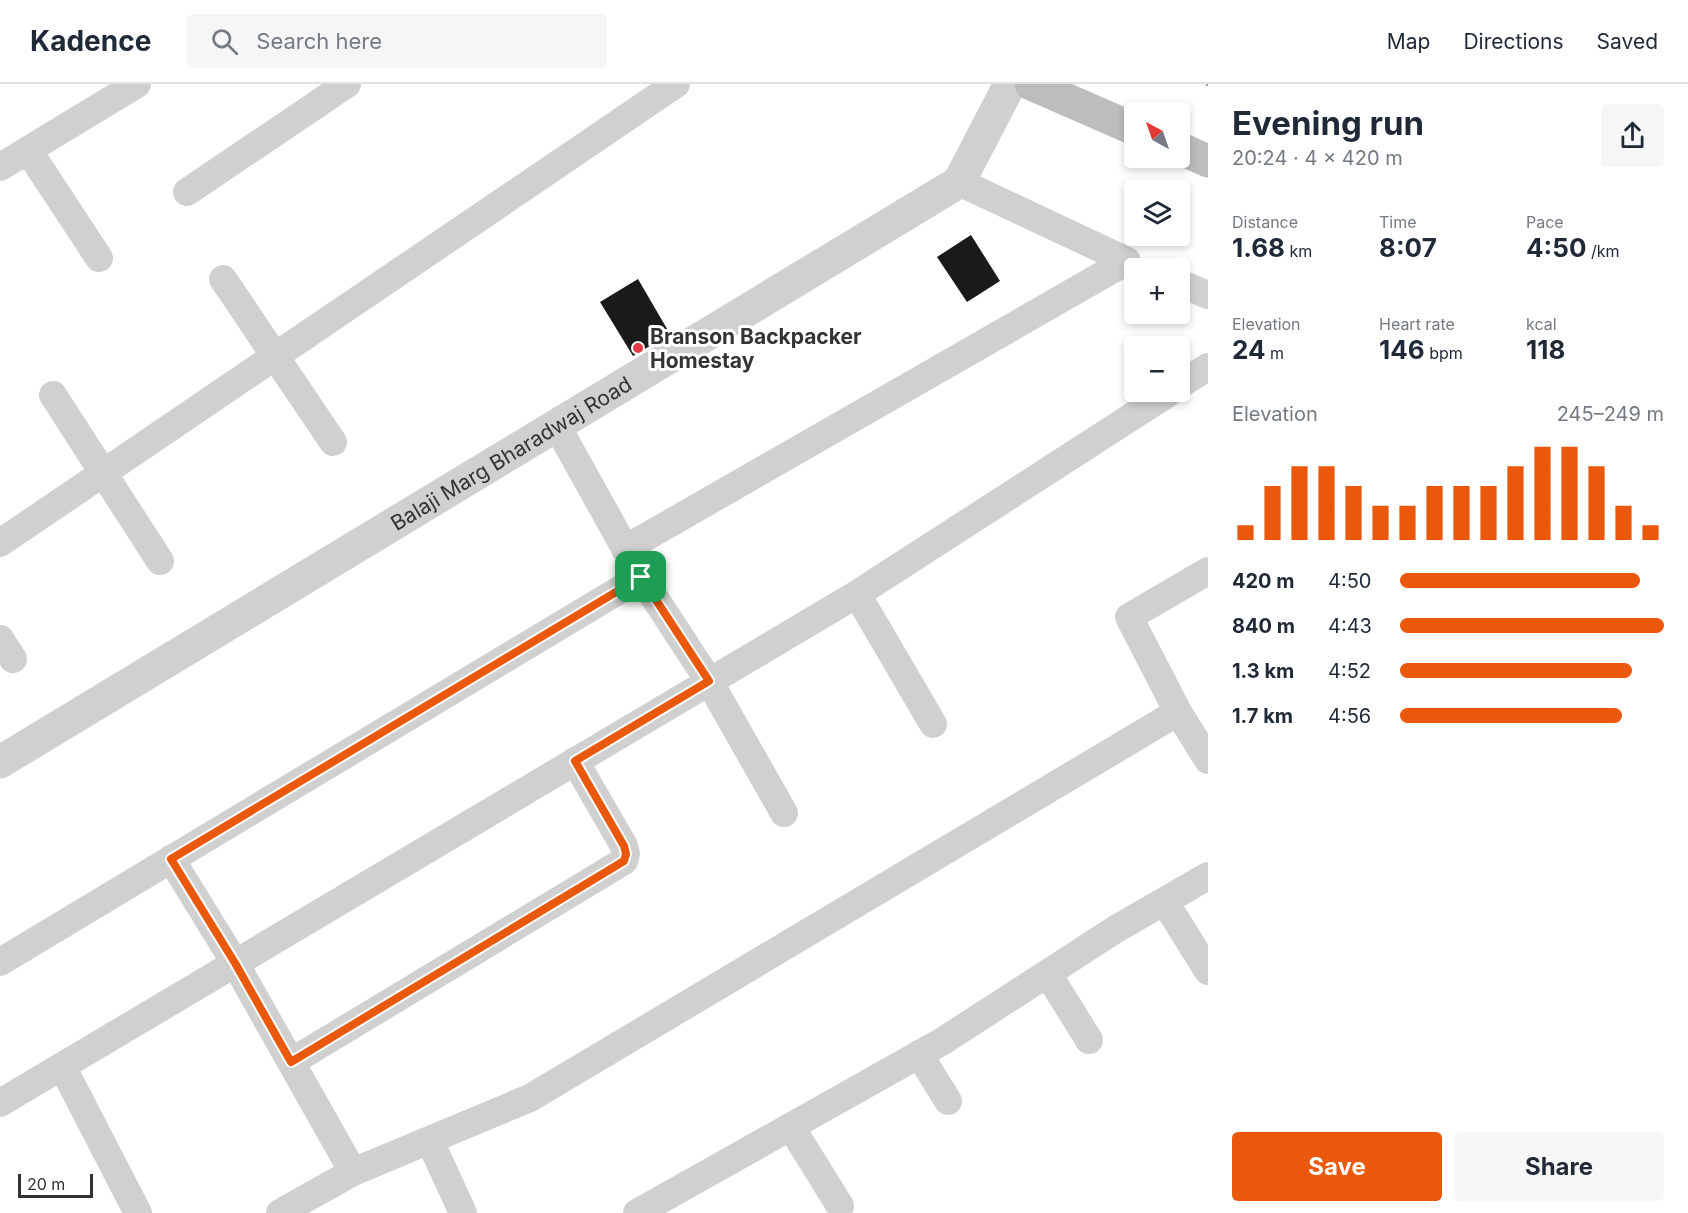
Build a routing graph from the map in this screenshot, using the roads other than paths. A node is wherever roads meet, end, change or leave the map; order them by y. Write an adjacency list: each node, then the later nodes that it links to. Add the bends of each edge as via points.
1 (137, 84): 7 (street)
2 (347, 84): 12 (street)
3 (676, 84): 19 (street)
4 (1010, 84): 11 (street)
5 (1031, 84): 6 (main road)
6 (1124, 125)
7 (28, 150): 10 (street); 13 (street)
8 (1190, 153): 9 (main road)
9 (1208, 161)
10 (0, 167)
11 (960, 182): 14 (street); 24 (street, Balaji Marg Bharadwaj Road)
12 (187, 192)
13 (99, 258)
14 (1124, 259)
15 (1124, 272): 28 (street)
16 (223, 279): 19 (street)
17 (1190, 288): 18 (street)
18 (1208, 295)
19 (274, 357): 25 (street); 26 (street)
20 (1208, 367): 21 (street)
21 (1190, 379)
22 (53, 395): 26 (street)
23 (1155, 402): 32 (street)
24 (557, 426): 28 (street); 38 (street, Balaji Marg Bharadwaj Road)
25 (333, 442)
26 (104, 472): 27 (street); 29 (street)
27 (0, 543)
28 (625, 549): 31 (street)
29 (160, 561)
30 (1208, 571): 34 (street, via 1130,617)
31 (641, 577): 33 (street); 40 (street)
32 (857, 594): 33 (street); 35 (street)
33 (709, 681): 37 (street); 39 (street)
34 (1178, 712): 36 (street); 54 (street, via 530,1098)
35 (933, 724)
36 (1208, 760)
37 (575, 761): 44 (street); 49 (street, via 624,846 624,861)
38 (0, 762)
39 (784, 813)
40 (171, 859): 43 (street); 44 (street)
41 (1208, 876): 42 (street)
42 (1165, 902): 45 (street); 46 (street)
43 (0, 962)
44 (235, 963): 49 (street); 50 (street)
45 (1208, 971)
46 (1048, 974): 47 (street); 48 (street)
47 (1089, 1040)
48 (919, 1054): 51 (street); 53 (street)
49 (291, 1062): 55 (street)
50 (62, 1066): 52 (street); 58 (street)
51 (948, 1101)
52 (0, 1102)
53 (791, 1127): 56 (street); 57 (street)
54 (430, 1141): 55 (street); 60 (street)
55 (353, 1172): 59 (street)
56 (667, 1206): 61 (street)
57 (840, 1206)
58 (138, 1213)
59 (280, 1213)
60 (464, 1213)
61 (637, 1213)

